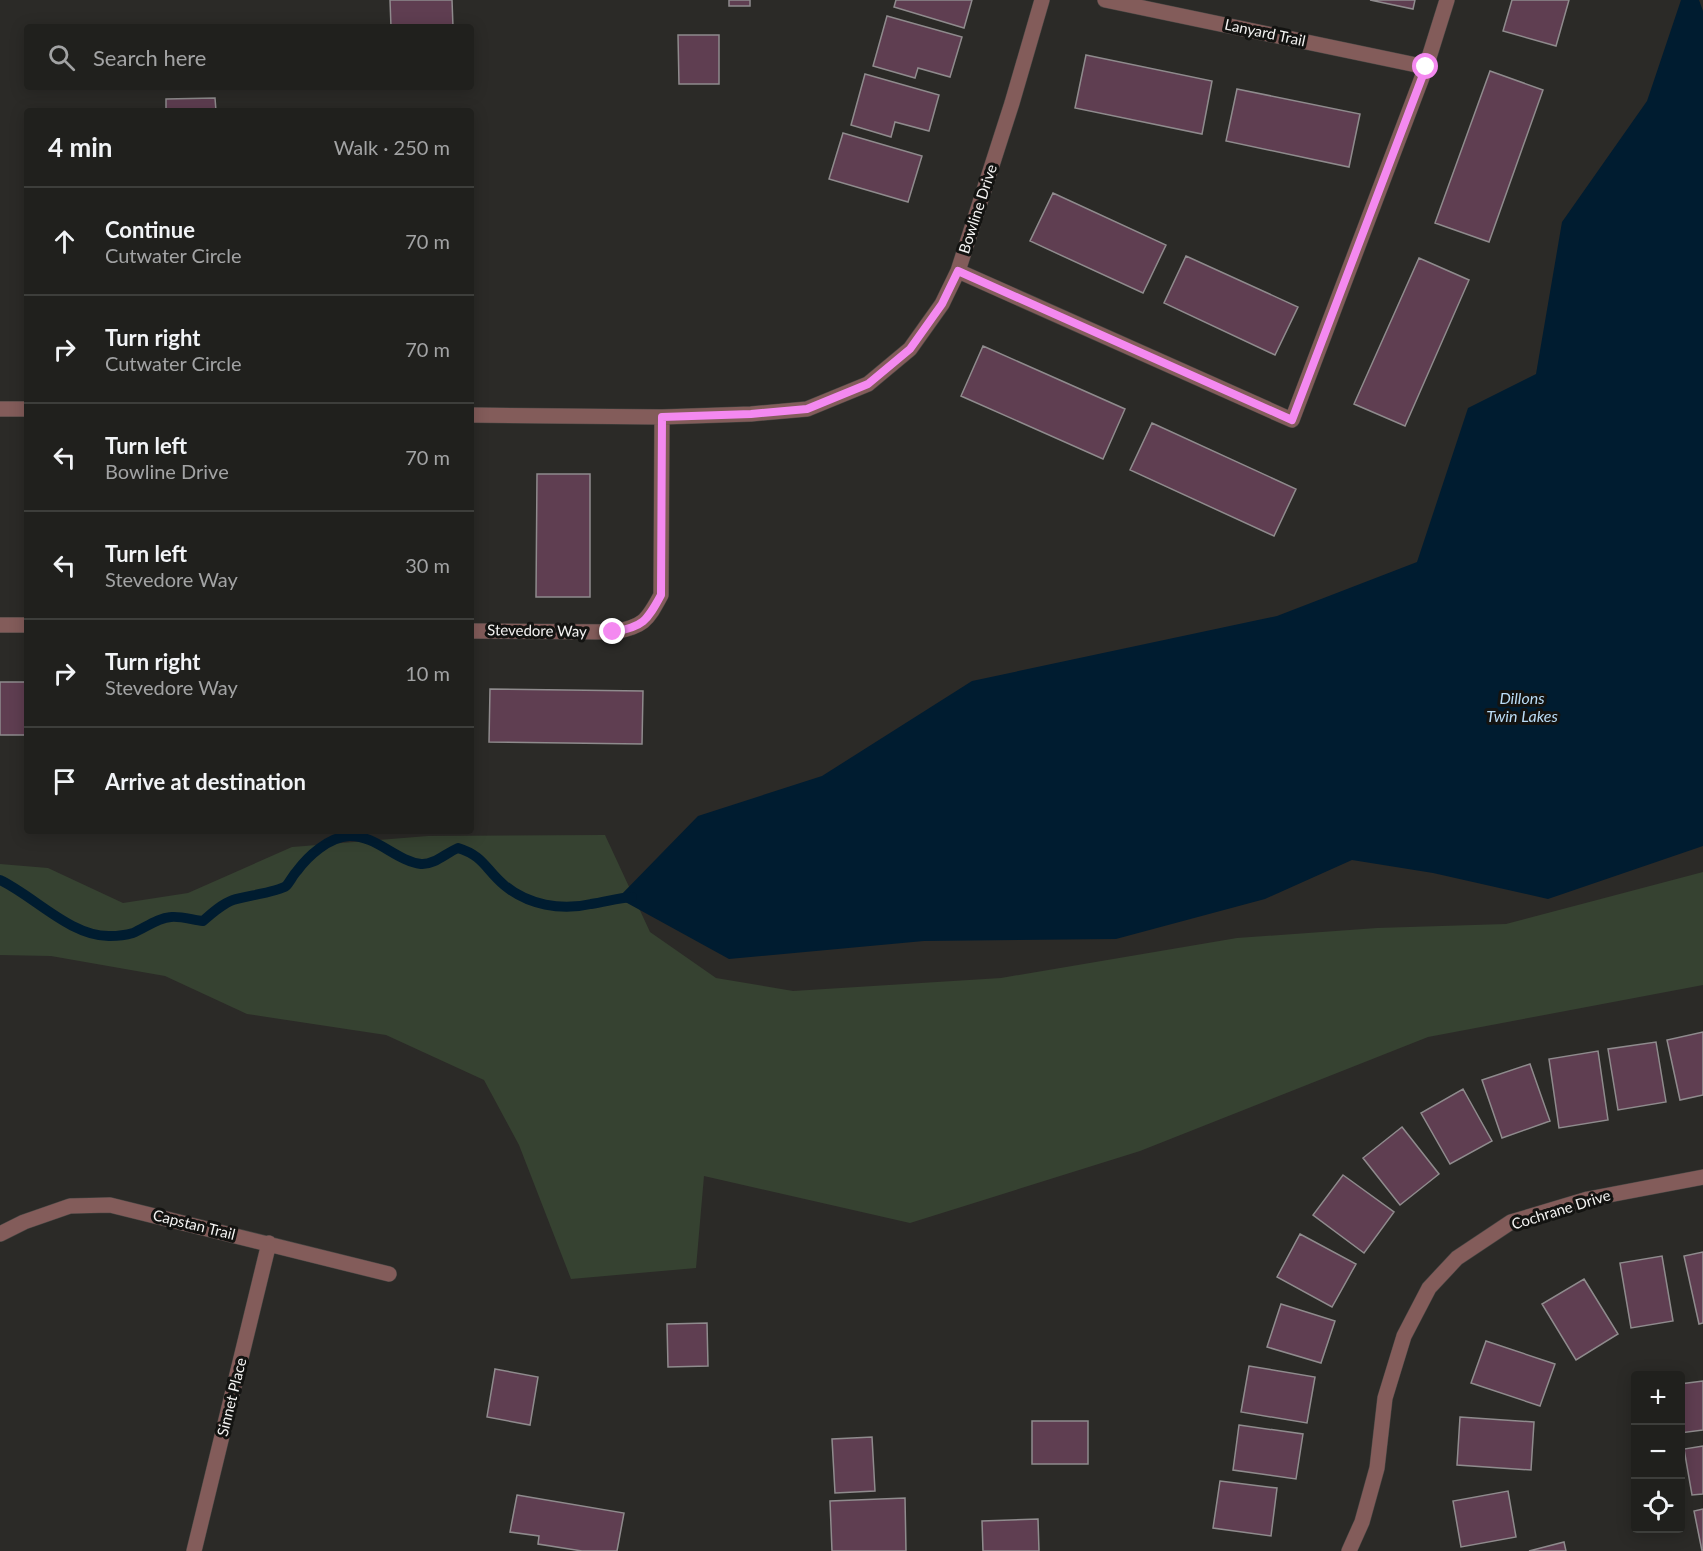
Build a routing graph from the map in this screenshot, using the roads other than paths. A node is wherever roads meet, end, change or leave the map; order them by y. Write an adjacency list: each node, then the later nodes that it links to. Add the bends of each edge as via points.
1 (1042, 0): 5 (street, Bowline Drive)
2 (1104, 0): 4 (street, Lanyard Trail)
3 (1447, 0): 4 (street)
4 (1426, 67): 5 (street, via 1292,420)
5 (958, 271): 9 (street, Bowline Drive, via 942,304 910,349 868,384 807,409)
6 (0, 409): 7 (street)
7 (24, 409)
8 (474, 415): 9 (street, Bowline Drive)
9 (662, 417): 12 (street, Stevedore Way, via 661,595 650,615 635,628 613,632)
10 (0, 625): 11 (street)
11 (24, 626)
12 (474, 631)
13 (1703, 1177): 18 (street, Cochrane Drive, via 1588,1199 1511,1222 1457,1258 1429,1287 1404,1336 1384,1398 1377,1468 1362,1522)
14 (0, 1234): 15 (street, Capstan Trail, via 70,1206 110,1205)
15 (269, 1243): 16 (street, Capstan Trail); 17 (street, Sinnet Place)
16 (389, 1274)
17 (194, 1551)
18 (1349, 1551)

